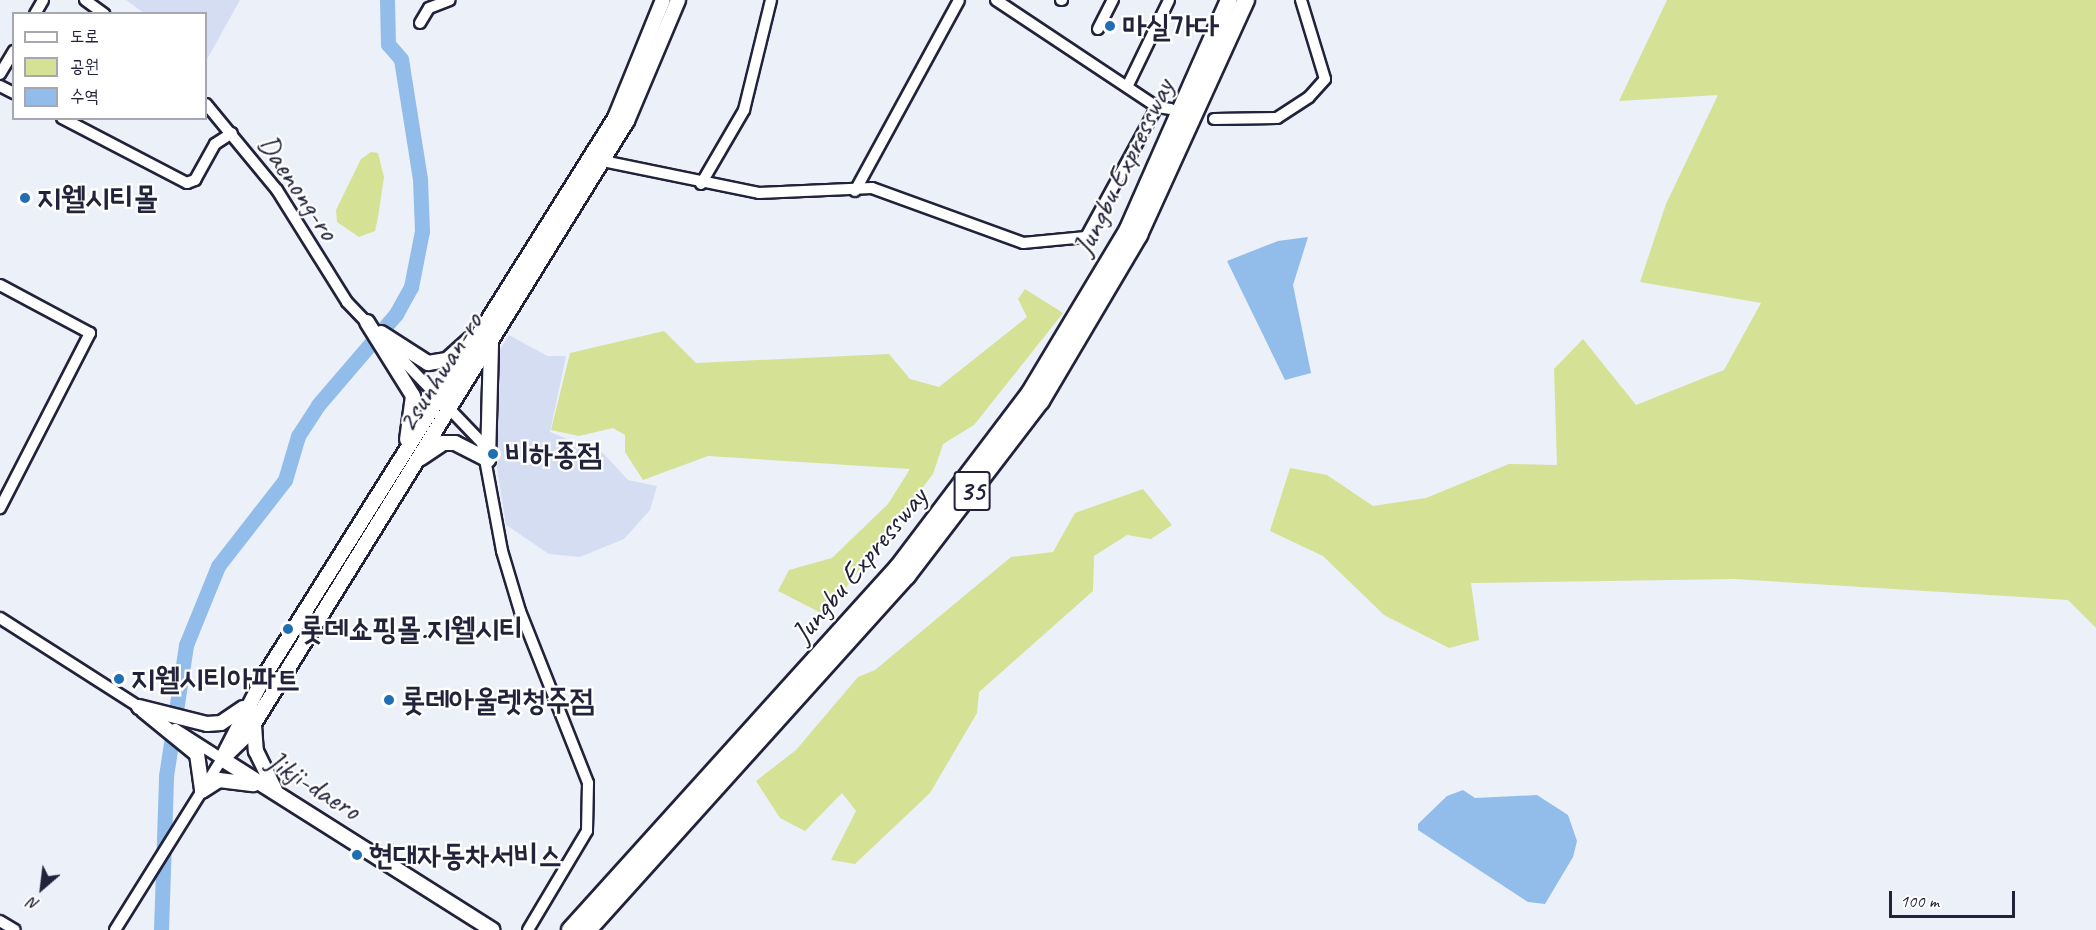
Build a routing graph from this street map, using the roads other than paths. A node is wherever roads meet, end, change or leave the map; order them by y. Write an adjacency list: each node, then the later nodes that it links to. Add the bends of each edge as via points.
1 (85, 0): 13 (street)
2 (450, 0): 14 (street, via 429,8)
3 (663, 0): 25 (main road, 2sunhwan-ro, via 630,91)
4 (678, 0): 25 (main road, 2sunhwan-ro, via 643,91)
5 (771, 0): 26 (street, via 744,110)
6 (959, 0): 27 (street)
7 (996, 0): 18 (street)
8 (1113, 0): 15 (street)
9 (1169, 0): 18 (street)
10 (1229, 0): 48 (highway, Jungbu Expressway / 35, via 1128,229 1029,394 898,567)
11 (1246, 0): 48 (highway, Jungbu Expressway / 35, via 1139,235 1041,401 907,576)
12 (1301, 0): 22 (street, via 1325,79 1309,98 1277,118)
13 (101, 12)
14 (420, 23)
15 (1098, 29)
16 (12, 54): 17 (street)
17 (0, 74)
18 (1128, 85): 20 (street)
19 (207, 105): 24 (street, Daenong-ro)
20 (1157, 107): 21 (street); 27 (street, via 1086,237 1023,243 904,197 872,188)
21 (1171, 108)
22 (1214, 119)
23 (66, 120): 24 (street, via 187,183 195,180 215,144)
24 (232, 133): 30 (street, Daenong-ro, via 278,189 347,302)
25 (596, 159): 26 (street); 29 (main road, 2sunhwan-ro); 31 (main road, 2sunhwan-ro)
26 (701, 184): 27 (street, via 759,193)
27 (855, 191)
28 (0, 285): 39 (street, via 90,333)
29 (489, 320): 32 (main road, via 447,360); 33 (main road, 2sunhwan-ro)
30 (367, 322): 32 (main road)
31 (492, 340): 33 (main road, 2sunhwan-ro); 35 (main road)
32 (405, 363): 33 (street); 38 (main road, via 415,413)
33 (445, 403): 34 (street); 37 (main road, 2sunhwan-ro); 38 (main road, 2sunhwan-ro)
34 (476, 432): 35 (street); 36 (street)
35 (488, 439): 36 (main road)
36 (488, 460): 37 (main road, via 465,445 443,443); 53 (street, via 495,523 520,611 588,783 587,831)
37 (414, 464): 43 (main road, 2sunhwan-ro)
38 (382, 488): 41 (main road, 2sunhwan-ro)
39 (0, 508)
40 (0, 618): 42 (street)
41 (249, 703): 42 (main road, via 221,723); 45 (main road, 2sunhwan-ro)
42 (144, 710): 44 (main road)
43 (254, 723): 45 (main road, 2sunhwan-ro); 47 (main road, via 256,751)
44 (194, 745): 45 (street, Jikji-daero); 46 (main road, via 200,762)
45 (222, 759): 46 (street, 2sunhwan-ro); 47 (main road, Jikji-daero)
46 (201, 792): 47 (main road, via 214,781 235,780); 51 (street, 2sunhwan-ro)
47 (278, 795): 52 (main road, Jikji-daero)
48 (596, 912): 54 (highway, Jungbu Expressway / 35); 55 (highway, Jungbu Expressway / 35)
49 (0, 921): 50 (street)
50 (15, 930)
51 (115, 930)
52 (493, 930)
53 (528, 930)
54 (570, 930)
55 (588, 930)

